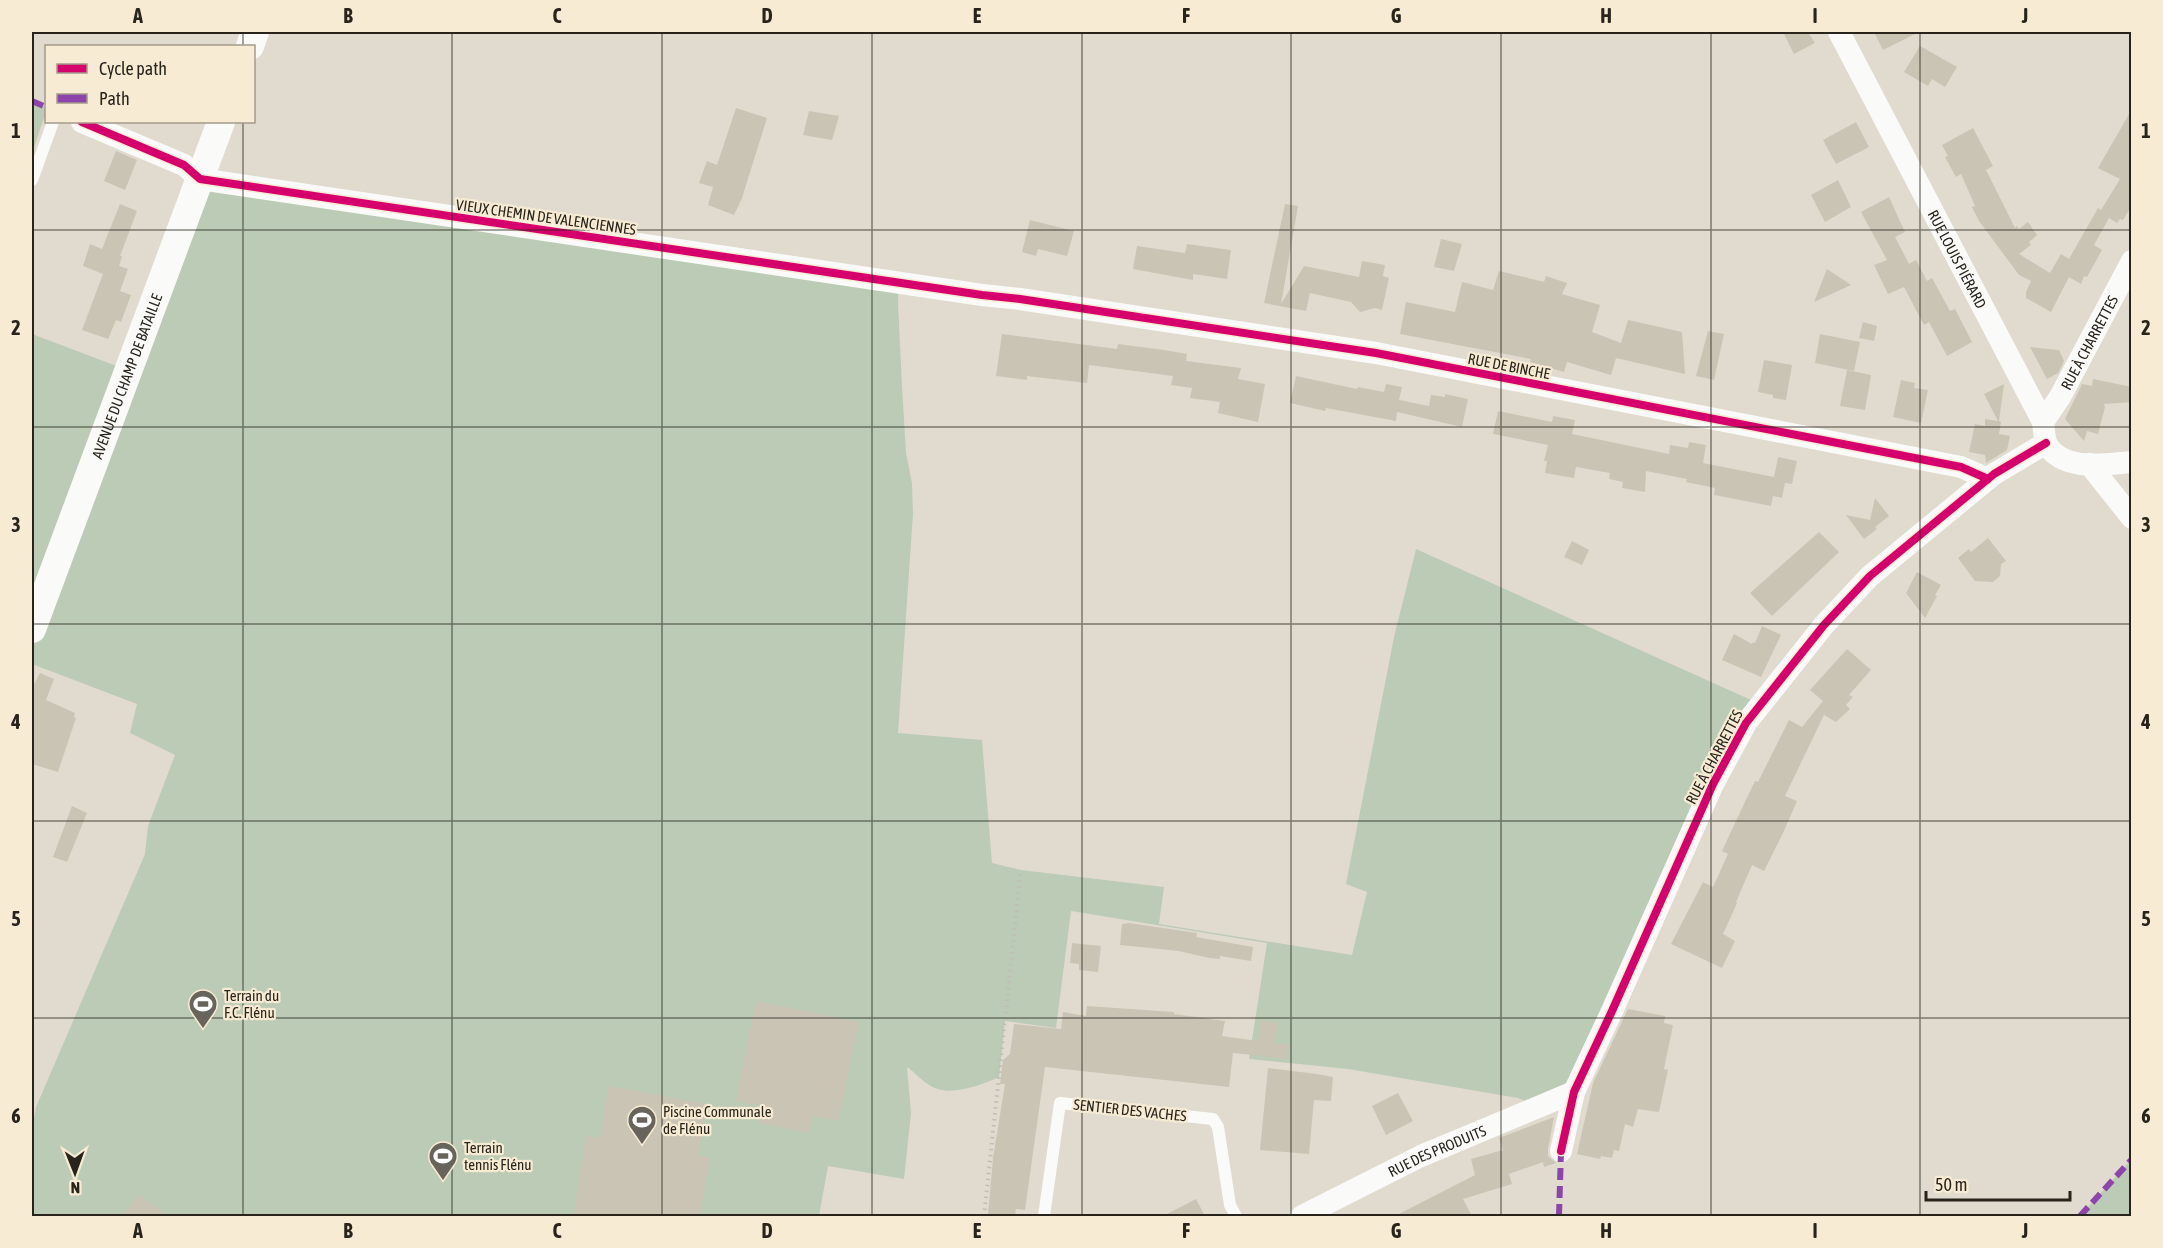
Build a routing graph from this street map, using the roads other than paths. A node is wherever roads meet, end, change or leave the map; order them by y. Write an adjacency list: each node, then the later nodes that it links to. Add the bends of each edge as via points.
1 (1839, 32): 9 (street, RUE LOUIS PIÉRARD)
2 (53, 123): 6 (lane)
3 (84, 123): 5 (street, VIEUX CHEMIN DE VALENCIENNES, via 184,165)
4 (221, 123): 5 (street, AVENUE DU CHAMP DE BATAILLE)
5 (200, 179): 8 (street, VIEUX CHEMIN DE VALENCIENNES); 14 (street, AVENUE DU CHAMP DE BATAILLE)
6 (32, 180)
7 (2132, 261): 9 (street, RUE À CHARRETTES, via 2060,397)
8 (1020, 299): 12 (street, RUE DE BINCHE, via 1376,353 1961,467)
9 (2049, 441): 11 (street); 12 (street, via 2012,474)
10 (2132, 462): 11 (street)
11 (2089, 464): 13 (street)
12 (1991, 477): 15 (street, RUE À CHARRETTES, via 1870,576 1824,625 1746,723 1713,784)
13 (2132, 518)
14 (32, 629)
15 (1574, 1092): 16 (street, RUE À CHARRETTES); 19 (street, RUE DES PRODUITS, via 1421,1156)
16 (1561, 1151)
17 (1044, 1216): 18 (lane, SENTIER DES VACHES, via 1060,1103 1214,1119 1230,1204)
18 (1236, 1216)
19 (1302, 1216)

